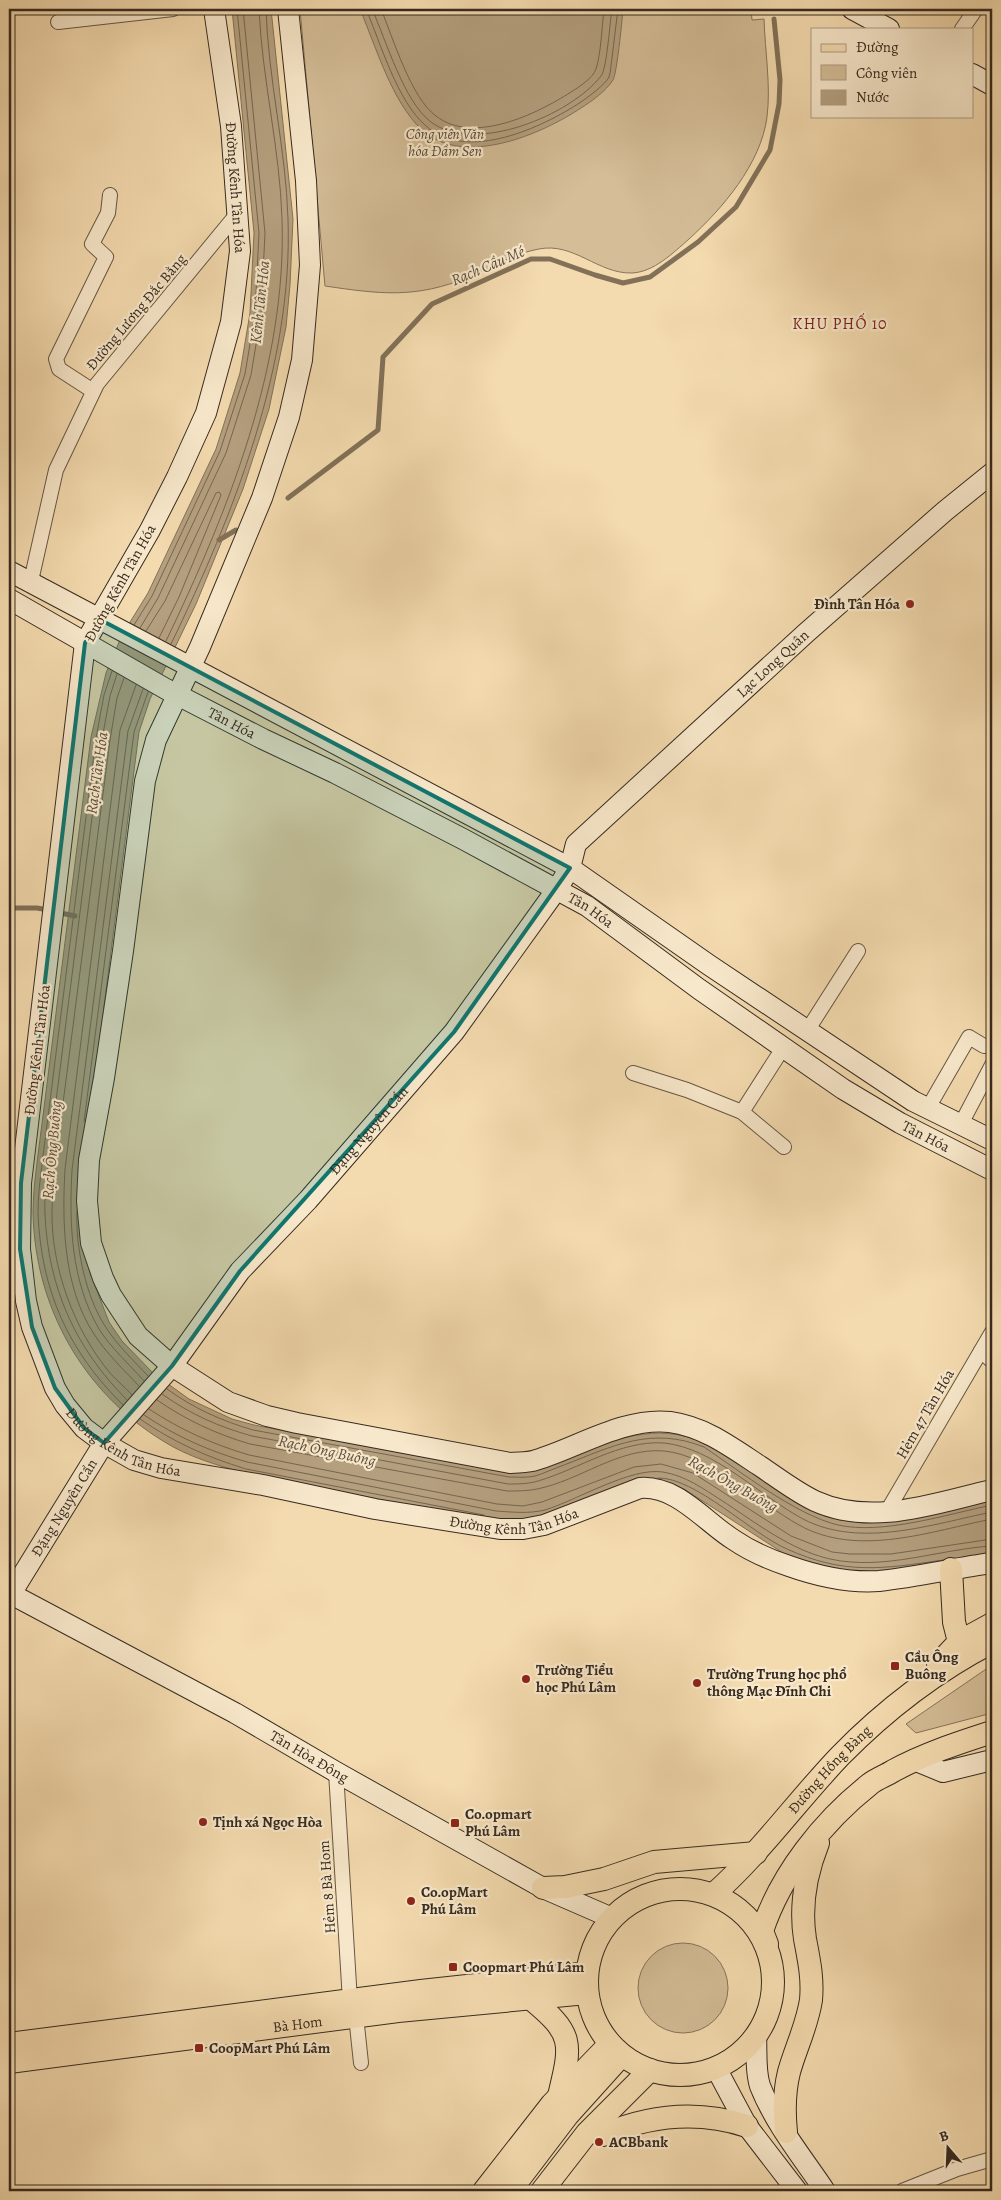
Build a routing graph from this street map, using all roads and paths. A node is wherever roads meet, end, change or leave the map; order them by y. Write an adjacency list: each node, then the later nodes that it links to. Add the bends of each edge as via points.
1 (173, 9): 6 (street)
2 (214, 9): 12 (street, Đường Kênh Tân Hóa, via 231,126)
3 (288, 9): 20 (street, via 306,181 310,265 302,360 289,417 262,498)
4 (852, 9): 7 (street)
5 (976, 9): 8 (street)
6 (58, 22)
7 (887, 28)
8 (963, 28)
9 (974, 75): 10 (street)
10 (992, 85)
11 (110, 195): 13 (street, via 108,214 92,244 106,257 56,359 59,369)
12 (238, 214): 13 (street, Đường Lương Đắc Bằng); 18 (street, Đường Kênh Tân Hóa, via 240,251 231,322 206,413)
13 (93, 390): 16 (street, Đường Lương Đắc Bằng, via 56,470)
14 (992, 473): 22 (street, Lạc Long Quân, via 806,632 576,844)
15 (9, 571): 16 (street, Tân Hóa)
16 (31, 581): 18 (street, Tân Hóa)
17 (9, 599): 19 (street, Tân Hóa)
18 (106, 622): 19 (street, Đường Kênh Tân Hóa); 20 (street, Tân Hóa)
19 (92, 647): 21 (street, Tân Hóa); 39 (street, Đường Kênh Tân Hóa, via 50,935 21,1184 20,1249 32,1327 55,1388 84,1428)
20 (185, 665): 21 (street); 22 (street, Tân Hóa)
21 (171, 692): 23 (street, Tân Hóa); 38 (street, via 145,781 123,950 89,1160 87,1201 91,1243 111,1295 138,1336)
22 (570, 868): 23 (street, Lạc Long Quân); 25 (street, Tân Hóa)
23 (557, 889): 26 (street, Tân Hóa, via 587,906); 38 (street, Đặng Nguyên Cẩn, via 454,1032 308,1200 240,1271)
24 (858, 951): 25 (street)
25 (807, 1031): 29 (street, Tân Hóa)
26 (783, 1048): 30 (street); 34 (street, Tân Hóa, via 900,1123)
27 (988, 1058): 29 (street, via 969,1037); 31 (street)
28 (633, 1073): 30 (street)
29 (928, 1108): 31 (street, Tân Hóa)
30 (742, 1112): 33 (street)
31 (961, 1124): 32 (street, Tân Hóa)
32 (992, 1140)
33 (784, 1147)
34 (992, 1170)
35 (992, 1332): 36 (street, Hẻm 47 Tân Hóa)
36 (981, 1351): 37 (street); 41 (street, Hẻm 47 Tân Hóa)
37 (992, 1361)
38 (172, 1366): 39 (street, Đặng Nguyên Cẩn); 41 (street, via 228,1402 267,1416 497,1462 534,1461 626,1426 653,1422 684,1424 716,1437 814,1501 842,1510)
39 (104, 1444): 43 (street, Đường Kênh Tân Hóa, via 134,1460 161,1468 500,1529 544,1525 640,1488 652,1487 687,1504 736,1541 789,1566 820,1575 878,1581); 44 (street, Đặng Nguyên Cẩn)
40 (992, 1490): 41 (street)
41 (886, 1513)
42 (992, 1562): 43 (street, Đường Kênh Tân Hóa)
43 (951, 1569): 47 (main road)
44 (9, 1595): 51 (street, Tân Hòa Đông, via 235,1713)
45 (992, 1624): 47 (main road)
46 (992, 1642): 47 (main road)
47 (958, 1651): 53 (main road, Đường Hồng Bàng, via 839,1757)
48 (992, 1732): 49 (main road)
49 (914, 1760): 50 (street, via 943,1772); 52 (main road, via 870,1784)
50 (992, 1760)
51 (336, 1772): 54 (street, Tân Hòa Đông); 60 (street, Hẻm 8 Bà Hom)
52 (824, 1829): 57 (main road, via 782,1884 767,1916 762,1930); 70 (main road, via 804,1896 811,1998 786,2085)
53 (756, 1853): 54 (main road, via 654,1862 604,1879); 55 (main road, Đường Hồng Bàng)
54 (543, 1888): 56 (street, Tân Hòa Đông)
55 (714, 1894): 56 (main road, via 687,1888 659,1890 634,1900); 57 (main road, via 744,1912)
56 (612, 1918): 58 (main road, via 595,1943)
57 (770, 1952): 61 (main road, via 774,1981 770,2010)
58 (587, 1983): 59 (main road, Bà Hom); 60 (main road, Bà Hom, via 421,1991); 63 (main road, via 590,2010)
59 (530, 1998): 60 (main road, Bà Hom); 68 (main road, via 560,2024 566,2037 566,2067)
60 (353, 2009): 62 (main road, Bà Hom); 64 (main road, Bà Hom); 65 (street, Hẻm 8 Bà Hom)
61 (756, 2036): 66 (main road, via 736,2057); 70 (street, via 760,2085)
62 (9, 2044)
63 (615, 2050): 67 (main road); 68 (main road); 74 (main road)
64 (9, 2062)
65 (361, 2063)
66 (716, 2068): 67 (main road, via 692,2074); 69 (street)
67 (659, 2072): 71 (main road); 75 (main road, via 587,2133)
68 (559, 2096): 73 (main road)
69 (747, 2126): 71 (main road, via 706,2116 669,2116 624,2126); 77 (street)
70 (786, 2132): 78 (street)
71 (603, 2135): 76 (main road)
72 (992, 2159): 79 (street)
73 (484, 2191)
74 (510, 2191)
75 (542, 2191)
76 (558, 2191)
77 (796, 2191)
78 (826, 2191)
79 (902, 2191)

